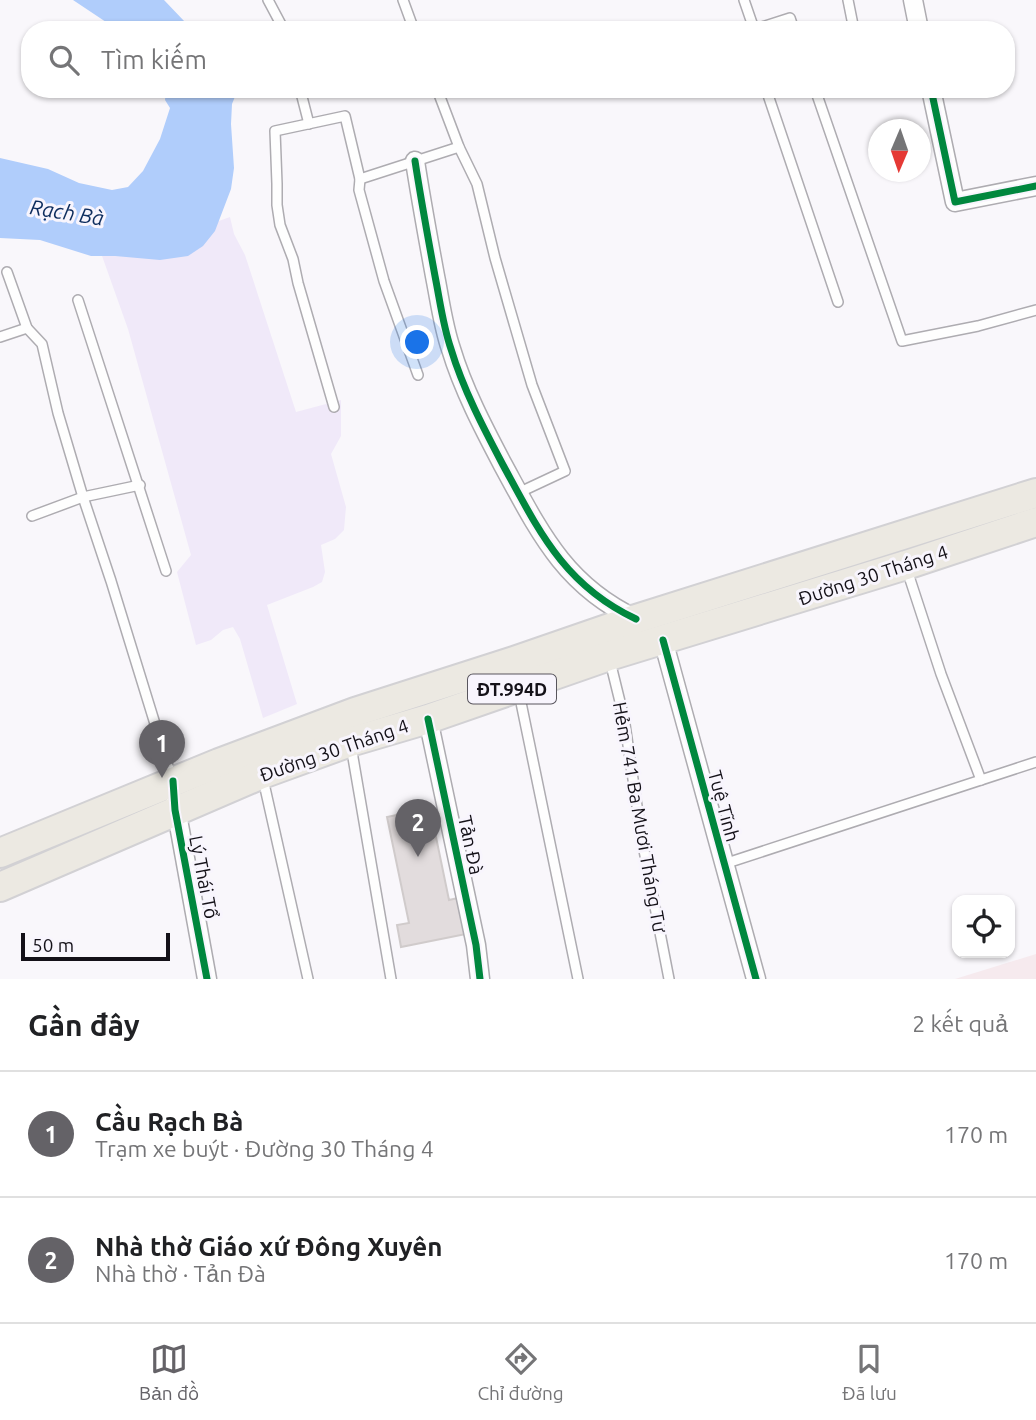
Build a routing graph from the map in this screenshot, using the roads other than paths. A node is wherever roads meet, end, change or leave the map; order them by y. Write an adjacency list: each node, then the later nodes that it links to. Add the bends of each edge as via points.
1 (268, 0): 6 (lane)
2 (403, 0): 7 (lane)
3 (744, 0): 8 (lane)
4 (848, 0): 9 (lane)
5 (913, 0): 10 (street)
6 (279, 21)
7 (411, 21)
8 (751, 21)
9 (852, 21)
10 (917, 21)
11 (302, 98): 16 (lane)
12 (440, 98): 17 (lane)
13 (769, 98): 23 (lane)
14 (818, 98): 24 (lane, via 902,341)
15 (933, 98): 20 (street, via 955,202)
16 (309, 124): 19 (lane, via 345,116); 28 (lane, via 275,131 277,205)
17 (459, 148): 18 (lane); 31 (lane, via 477,184 529,373 565,471)
18 (415, 161): 19 (lane); 31 (street, via 450,349)
19 (360, 179): 27 (lane, via 384,281)
20 (1036, 186)
21 (7, 272): 25 (lane)
22 (78, 300): 29 (lane)
23 (838, 302)
24 (1036, 310)
25 (27, 328): 26 (lane); 32 (lane, via 42,344)
26 (0, 337)
27 (418, 375)
28 (334, 407)
29 (140, 485): 32 (lane); 36 (lane)
30 (1036, 492): 37 (main road, Đường 30 Tháng 4 / ĐT.994D)
31 (518, 493): 37 (street, via 554,552 593,594 619,611)
32 (83, 497): 33 (lane); 47 (lane)
33 (32, 516)
34 (1036, 522): 35 (main road, Đường 30 Tháng 4 / ĐT.994D)
35 (906, 565): 38 (main road, Đường 30 Tháng 4 / ĐT.994D); 46 (lane)
36 (166, 571)
37 (645, 616): 38 (main road); 39 (main road, Đường 30 Tháng 4 / ĐT.994D)
38 (663, 640): 39 (main road, Đường 30 Tháng 4 / ĐT.994D); 50 (street, Tuệ Tĩnh)
39 (606, 643): 40 (main road, Đường 30 Tháng 4 / ĐT.994D); 41 (main road, Đường 30 Tháng 4 / ĐT.994D); 57 (lane, Hẻm 741 Ba Mươi Tháng Tư, via 624,718)
40 (518, 687): 42 (main road, Đường 30 Tháng 4 / ĐT.994D); 56 (lane)
41 (382, 718): 42 (main road, Đường 30 Tháng 4 / ĐT.994D); 43 (main road, Đường 30 Tháng 4 / ĐT.994D); 47 (main road, Đường 30 Tháng 4 / ĐT.994D, via 330,721)
42 (428, 719): 55 (street, Tản Đà, via 477,945)
43 (350, 742): 45 (main road, Đường 30 Tháng 4 / ĐT.994D); 54 (lane)
44 (1036, 762): 46 (lane)
45 (262, 774): 48 (main road, Đường 30 Tháng 4 / ĐT.994D); 53 (lane)
46 (981, 780): 50 (lane)
47 (173, 781): 48 (street, Lý Thái Tổ); 49 (main road, Đường 30 Tháng 4 / ĐT.994D)
48 (175, 810): 51 (main road, Đường 30 Tháng 4 / ĐT.994D); 52 (street, Lý Thái Tổ)
49 (0, 853)
50 (723, 864): 58 (street, Tuệ Tĩnh)
51 (0, 887)
52 (207, 979)
53 (308, 979)
54 (391, 979)
55 (480, 979)
56 (578, 979)
57 (669, 979)
58 (756, 979)

